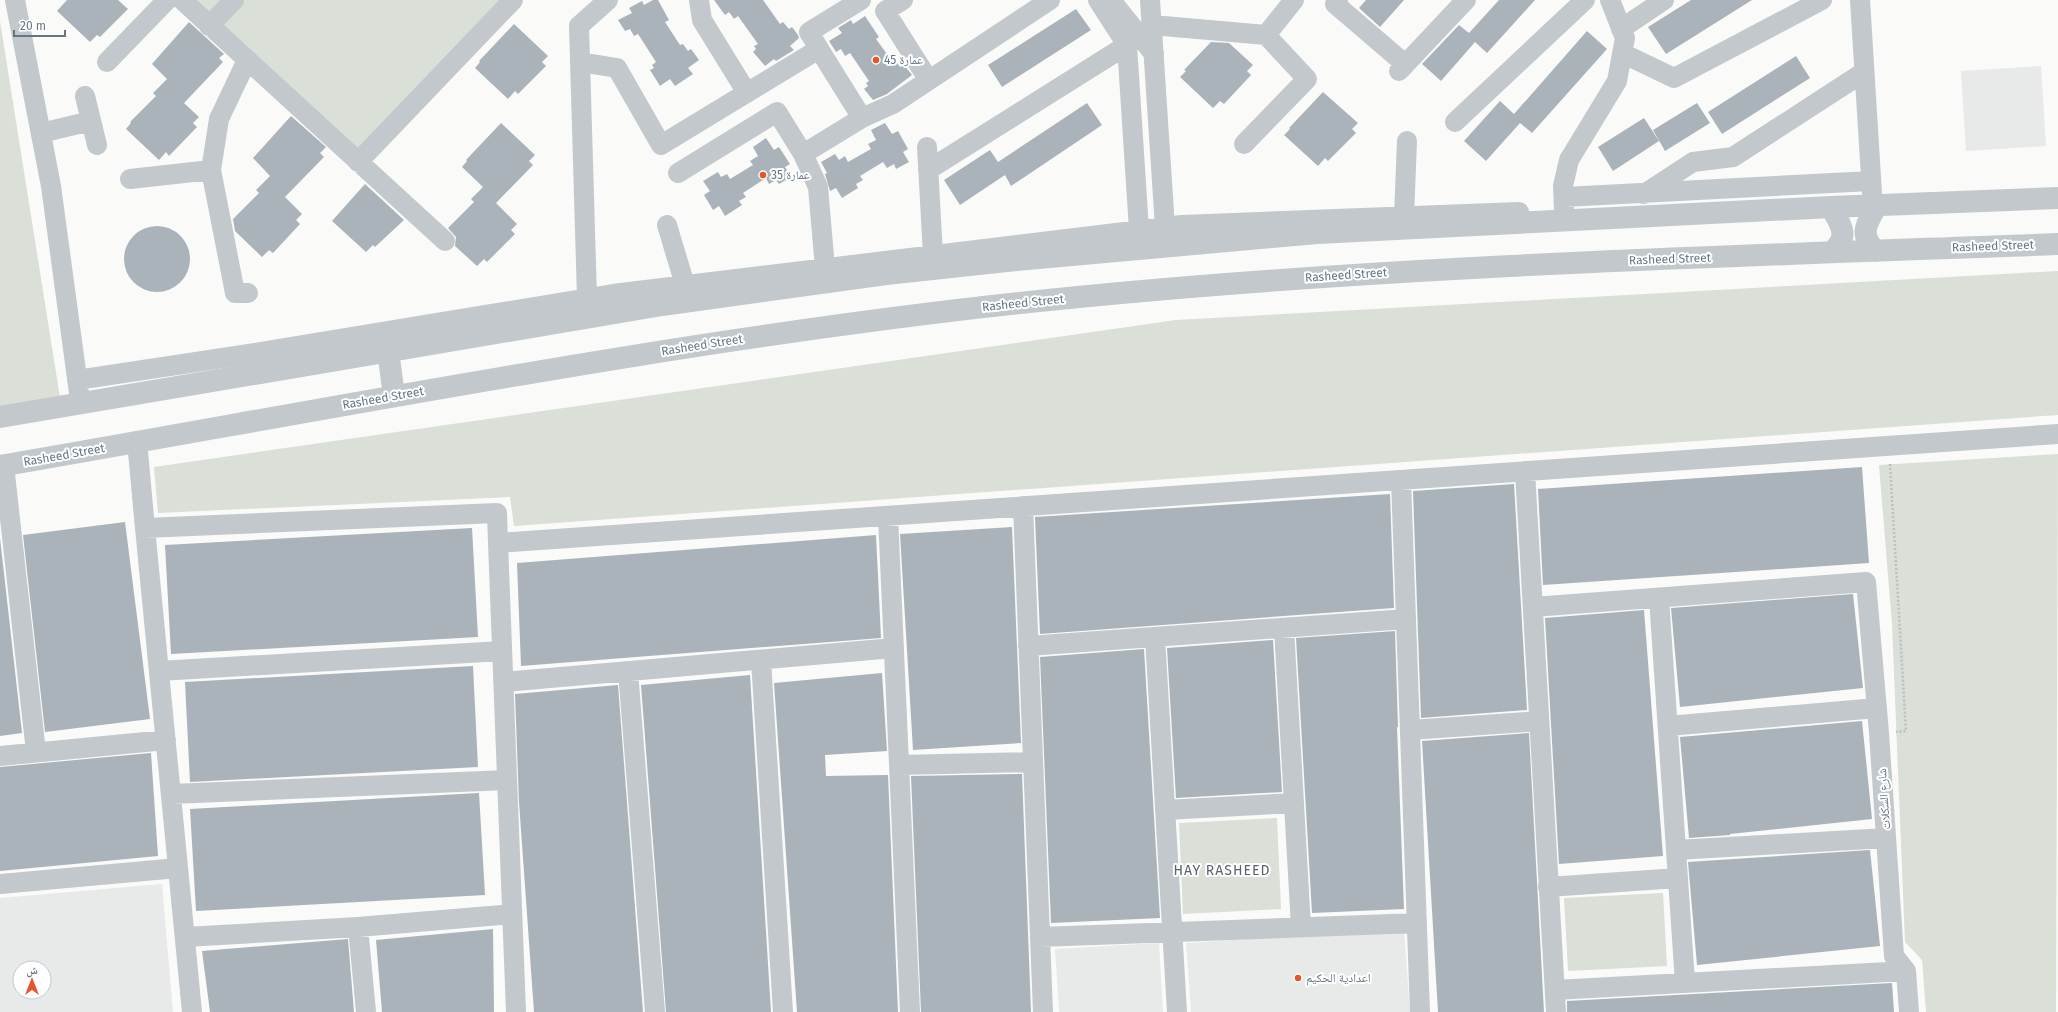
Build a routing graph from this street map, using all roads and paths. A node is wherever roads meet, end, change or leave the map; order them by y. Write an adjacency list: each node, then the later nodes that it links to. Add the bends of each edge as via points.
1 (15, 0): 41 (street)
2 (167, 0): 32 (street)
3 (182, 0): 24 (street)
4 (234, 0): 24 (street)
5 (513, 0): 47 (street)
6 (608, 0): 33 (street, via 578,26)
7 (698, 0): 36 (street, via 702,20)
8 (861, 0): 28 (street, via 808,32)
9 (903, 0): 22 (street)
10 (1050, 0): 35 (street)
11 (1098, 0): 27 (street)
12 (1110, 0): 30 (street)
13 (1150, 0): 23 (street)
14 (1294, 0): 26 (street)
15 (1466, 0): 21 (street, via 1402,67)
16 (1585, 0): 40 (street)
17 (1610, 0): 25 (street)
18 (1664, 0): 25 (street)
19 (1822, 0): 29 (street, via 1674,78)
20 (1860, 0): 34 (street)
21 (1334, 1)
22 (882, 4): 35 (street)
23 (1152, 25): 26 (street); 30 (street)
24 (209, 26): 31 (street)
25 (1621, 29): 29 (street, via 1626,38)
26 (1266, 34): 43 (street, via 1307,79)
27 (1127, 45): 49 (street); 60 (street)
28 (819, 49): 36 (street); 38 (street)
29 (1622, 53): 55 (street, via 1617,81 1569,160 1563,186)
30 (1154, 54): 59 (street)
31 (247, 60): 47 (street); 48 (street, via 220,119)
32 (107, 62)
33 (580, 62): 36 (street, via 617,68 661,145); 69 (street)
34 (1864, 72): 52 (street, via 1733,157 1693,162); 53 (street)
35 (928, 79): 38 (street, via 893,104)
36 (747, 93)
37 (85, 96): 39 (street)
38 (862, 118): 46 (street)
39 (91, 122): 41 (street); 44 (street)
40 (1455, 122)
41 (41, 133): 71 (street, via 51,186)
42 (1407, 141): 57 (street)
43 (1244, 144)
44 (97, 145)
45 (927, 147): 49 (street)
46 (803, 154): 50 (street, via 777,112); 66 (street, via 818,188)
47 (358, 162): 61 (street)
48 (211, 170): 51 (street); 68 (street, via 235,293)
49 (928, 170): 65 (street)
50 (678, 172)
51 (130, 179)
52 (1644, 194): 53 (street); 55 (street)
53 (1873, 197): 54 (street); 55 (street); 56 (street); 63 (street, via 1865,230 1868,242)
54 (2056, 202)
55 (1564, 203): 57 (street)
56 (1831, 207): 64 (street, via 1843,232 1840,243); 70 (street, via 1317,233 1016,260 756,290)
57 (1404, 217): 59 (street)
58 (667, 225): 67 (street)
59 (1165, 227): 60 (street)
60 (1139, 230): 65 (street)
61 (445, 241)
62 (2056, 242): 63 (street, Rasheed Street)
63 (1876, 251): 64 (street, Rasheed Street)
64 (1832, 252): 72 (street, Rasheed Street, via 1409,271 1156,290 1016,304 637,354)
65 (933, 255): 66 (street)
66 (825, 268): 67 (street)
67 (686, 285): 69 (street)
68 (248, 293)
69 (587, 298): 71 (street)
70 (388, 351): 72 (street); 73 (street)
71 (77, 380): 73 (street)
72 (394, 396): 76 (street, Rasheed Street)
73 (81, 403): 74 (street)
74 (0, 417)
75 (2058, 434): 77 (street)
76 (137, 442): 78 (street, Rasheed Street); 83 (street)
77 (1888, 446): 79 (street); 101 (path, via 1906,731)
78 (2, 466): 103 (street)
79 (1525, 471): 80 (street); 86 (street)
80 (1401, 480): 81 (street); 87 (street)
81 (1023, 506): 82 (street); 90 (street)
82 (888, 516): 84 (street); 91 (street)
83 (145, 528): 84 (street, via 498,513); 94 (street)
84 (498, 543): 92 (street)
85 (1660, 598): 86 (street); 97 (street, شارع السكلات, via 1866,582); 99 (street)
86 (1533, 607): 98 (street)
87 (1406, 619): 88 (street); 100 (street)
88 (1284, 628): 89 (street); 109 (street)
89 (1156, 637): 90 (street); 110 (street)
90 (1028, 646): 105 (street)
91 (894, 648): 93 (street); 106 (street)
92 (502, 651): 94 (street); 96 (street)
93 (760, 660): 95 (street); 131 (street)
94 (159, 671): 102 (street)
95 (628, 671): 96 (street); 130 (street)
96 (504, 682): 107 (street)
97 (1877, 708): 99 (street); 101 (street, شارع السكلات)
98 (1539, 721): 100 (street); 116 (street)
99 (1668, 726): 112 (street)
100 (1410, 730): 118 (street)
101 (1879, 733): 111 (street, شارع السكلات)
102 (166, 740): 103 (street); 108 (street)
103 (36, 752): 104 (street)
104 (0, 756)
105 (1033, 762): 106 (street); 123 (street)
106 (899, 765): 132 (street)
107 (507, 780): 108 (street); 117 (street)
108 (171, 794): 113 (street)
109 (1294, 803): 110 (street); 120 (street)
110 (1165, 810): 121 (street)
111 (1886, 838): 112 (street); 124 (street, شارع السكلات, via 1894,956)
112 (1676, 850): 114 (street)
113 (178, 868): 115 (street); 122 (street)
114 (1678, 878): 116 (street); 125 (street)
115 (0, 884)
116 (1548, 887): 126 (street)
117 (512, 914): 119 (street); 129 (street)
118 (1417, 923): 120 (street); 135 (street)
119 (358, 927): 122 (street); 128 (street)
120 (1301, 927): 121 (street)
121 (1172, 932): 123 (street); 134 (street)
122 (185, 937): 127 (street)
123 (1040, 937): 133 (street)
124 (1906, 971): 125 (street); 137 (street)
125 (1685, 983): 126 (street)
126 (1555, 990): 136 (street)
127 (192, 1012)
128 (366, 1012)
129 (516, 1012)
130 (655, 1012)
131 (783, 1012)
132 (910, 1012)
133 (1043, 1012)
134 (1177, 1012)
135 (1420, 1012)
136 (1556, 1012)
137 (1909, 1012)

